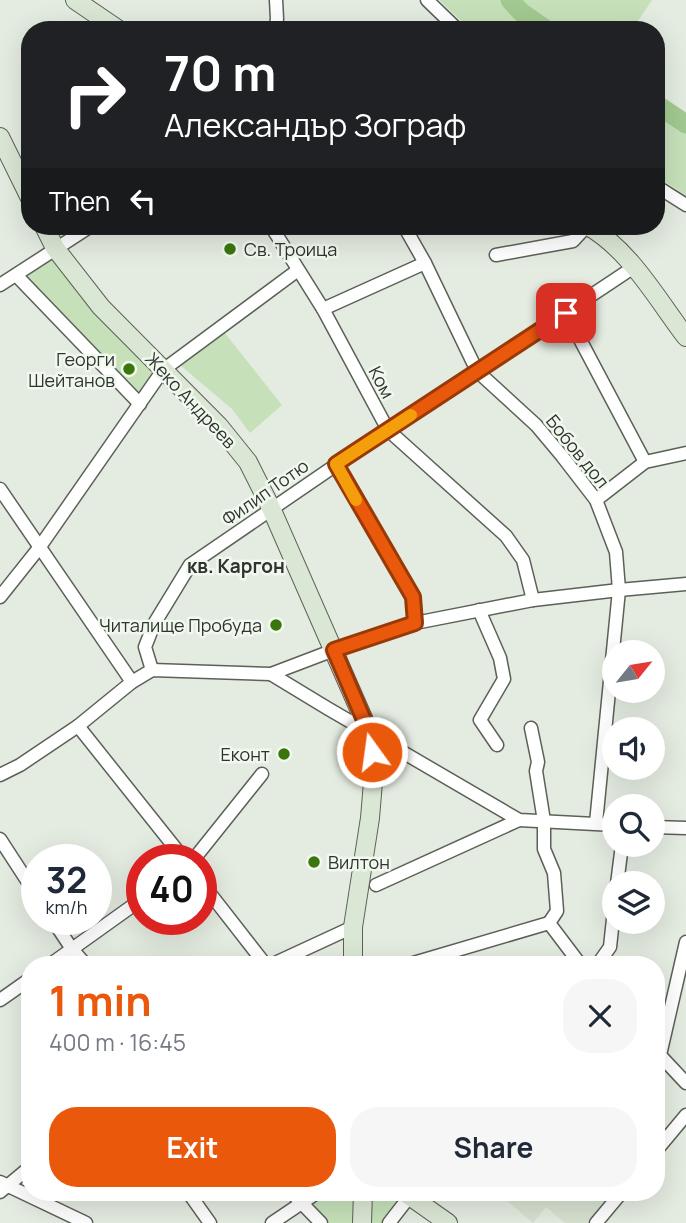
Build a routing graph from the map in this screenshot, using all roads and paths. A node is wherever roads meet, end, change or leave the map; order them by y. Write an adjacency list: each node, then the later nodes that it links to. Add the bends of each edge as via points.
1 (75, 0): 4 (street)
2 (276, 0): 5 (street)
3 (427, 0): 6 (street)
4 (106, 21)
5 (275, 21)
6 (449, 21)
7 (0, 137): 8 (street)
8 (21, 180)
9 (665, 192): 10 (street)
10 (686, 205)
11 (48, 235): 17 (street, Жеко Андреев)
12 (76, 235): 17 (street)
13 (277, 235): 21 (street, Ком)
14 (409, 235): 19 (street)
15 (579, 235): 18 (street, via 573,241)
16 (603, 235): 20 (street)
17 (55, 248): 22 (street); 27 (street, Жеко Андреев, via 100,307)
18 (496, 255)
19 (425, 264): 24 (street); 28 (street)
20 (634, 267): 25 (street, Филип Тотю); 26 (street)
21 (298, 270): 24 (street, Ком); 27 (street)
22 (16, 275): 23 (street); 29 (street)
23 (0, 285)
24 (323, 309): 30 (street, Ком)
25 (566, 313): 28 (street, Филип Тотю); 32 (street)
26 (686, 337)
27 (163, 370): 29 (street); 36 (street, Жеко Андреев, via 241,453)
28 (477, 371): 30 (street, Филип Тотю); 35 (street, Бобов дол, via 536,425)
29 (141, 404): 37 (street)
30 (388, 430): 33 (street, Филип Тотю); 41 (street, Ком, via 506,536 523,560)
31 (686, 453): 32 (street)
32 (645, 462): 35 (street)
33 (336, 464): 36 (street, Филип Тотю); 43 (street, via 413,597)
34 (0, 489): 37 (street)
35 (596, 500): 39 (street, Бобов дол, via 616,552)
36 (271, 508): 44 (street, Жеко Андреев); 45 (street, Филип Тотю, via 190,565 145,647)
37 (39, 548): 40 (street); 47 (street)
38 (686, 584): 39 (street)
39 (619, 590): 41 (street); 56 (street, Бобов дол)
40 (0, 597)
41 (533, 600): 42 (street)
42 (479, 610): 43 (street); 51 (street, via 504,679 480,720)
43 (415, 623): 44 (street)
44 (334, 650): 46 (street); 50 (street, Жеко Андреев)
45 (152, 670): 46 (street); 47 (street)
46 (271, 674): 50 (street)
47 (132, 682): 48 (street)
48 (78, 726): 53 (street); 61 (street)
49 (531, 728): 55 (street)
50 (370, 734): 54 (street); 68 (street, Жеко Андреев, via 374,770 370,818)
51 (497, 746)
52 (262, 774): 62 (street)
53 (0, 775)
54 (519, 820): 55 (street); 64 (street)
55 (544, 821): 56 (street); 67 (street, via 544,849 554,873 557,911)
56 (596, 823): 57 (street)
57 (602, 824)
58 (665, 827): 59 (street)
59 (686, 828)
60 (0, 839): 63 (street)
61 (172, 844)
62 (206, 844)
63 (21, 871)
64 (376, 885)
65 (217, 902): 75 (street)
66 (126, 910): 72 (street)
67 (549, 923): 78 (street); 79 (street)
68 (353, 927): 76 (street); 77 (street, Жеко Андреев)
69 (611, 934): 80 (street)
70 (63, 935): 72 (street)
71 (686, 942): 83 (street)
72 (72, 949): 73 (street); 74 (street)
73 (62, 956)
74 (78, 956)
75 (259, 956)
76 (290, 956)
77 (353, 956)
78 (445, 956)
79 (574, 956)
80 (604, 956)
81 (21, 985): 82 (street)
82 (0, 1000)
83 (665, 1025)
84 (665, 1060): 85 (street)
85 (686, 1083)
86 (686, 1115): 87 (street)
87 (665, 1140)
88 (21, 1173): 89 (street)
89 (2, 1187): 90 (street)
90 (21, 1195)
91 (35, 1201): 98 (street)
92 (194, 1201): 99 (street)
93 (363, 1201): 102 (street)
94 (404, 1201): 103 (street)
95 (419, 1201): 104 (street)
96 (614, 1201): 105 (street)
97 (301, 1202): 100 (street); 101 (street)
98 (86, 1223)
99 (210, 1223)
100 (272, 1223)
101 (321, 1223)
102 (362, 1223)
103 (389, 1223)
104 (448, 1223)
105 (596, 1223)

